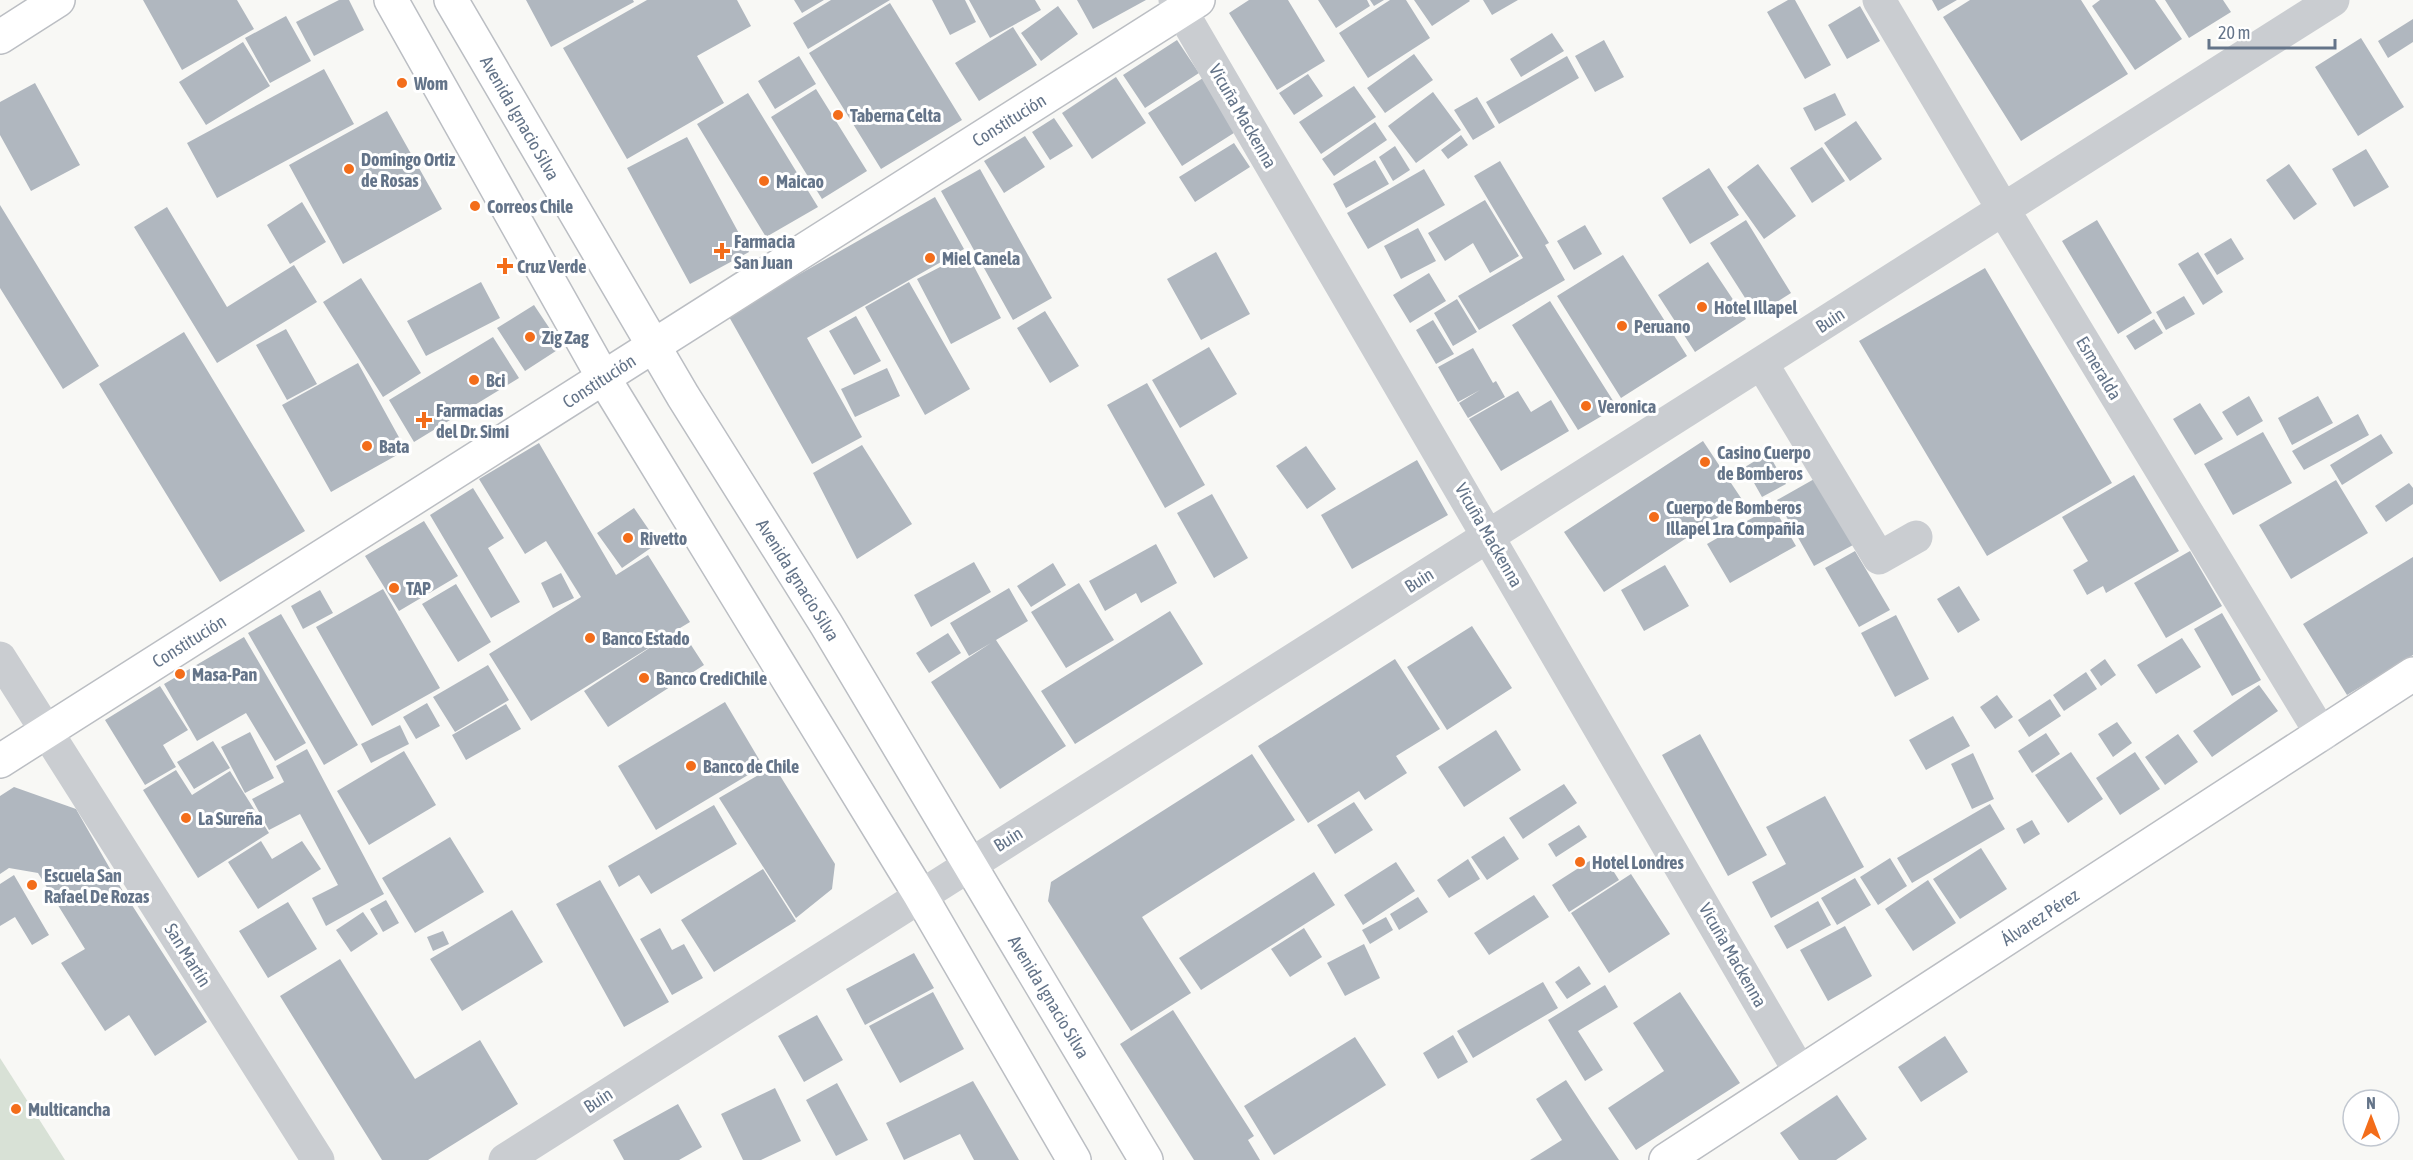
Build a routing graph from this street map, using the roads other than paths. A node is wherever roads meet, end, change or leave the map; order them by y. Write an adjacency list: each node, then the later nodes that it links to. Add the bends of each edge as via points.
1 (58, 0): 7 (main road)
2 (391, 0): 11 (main road)
3 (451, 0): 9 (main road, Avenida Ignacio Silva)
4 (1879, 0): 8 (street, Esmeralda)
5 (2333, 0): 8 (street, Buin)
6 (1185, 4): 9 (main road, Constitución); 12 (street, Vicuña Mackenna)
7 (0, 37)
8 (2003, 209): 10 (street, Buin); 17 (street, Esmeralda)
9 (653, 346): 11 (main road, Constitución); 19 (main road, Avenida Ignacio Silva)
10 (1762, 364): 12 (street, Buin); 13 (street, via 1879,558)
11 (603, 377): 16 (main road, Constitución); 20 (main road)
12 (1490, 536): 19 (street, Buin); 21 (street, Vicuña Mackenna)
13 (1916, 537)
14 (0, 658): 16 (street, San Martín)
15 (2413, 674): 17 (main road, Álvarez Pérez)
16 (46, 731): 18 (main road, Constitución); 22 (street, San Martín)
17 (2322, 735): 21 (main road, Álvarez Pérez)
18 (0, 761)
19 (969, 864): 20 (street, Buin); 25 (main road, Avenida Ignacio Silva)
20 (920, 895): 23 (street, Buin); 24 (main road)
21 (1800, 1072): 26 (main road, Álvarez Pérez)
22 (318, 1160)
23 (505, 1160)
24 (1074, 1160)
25 (1146, 1160)
26 (1666, 1160)

